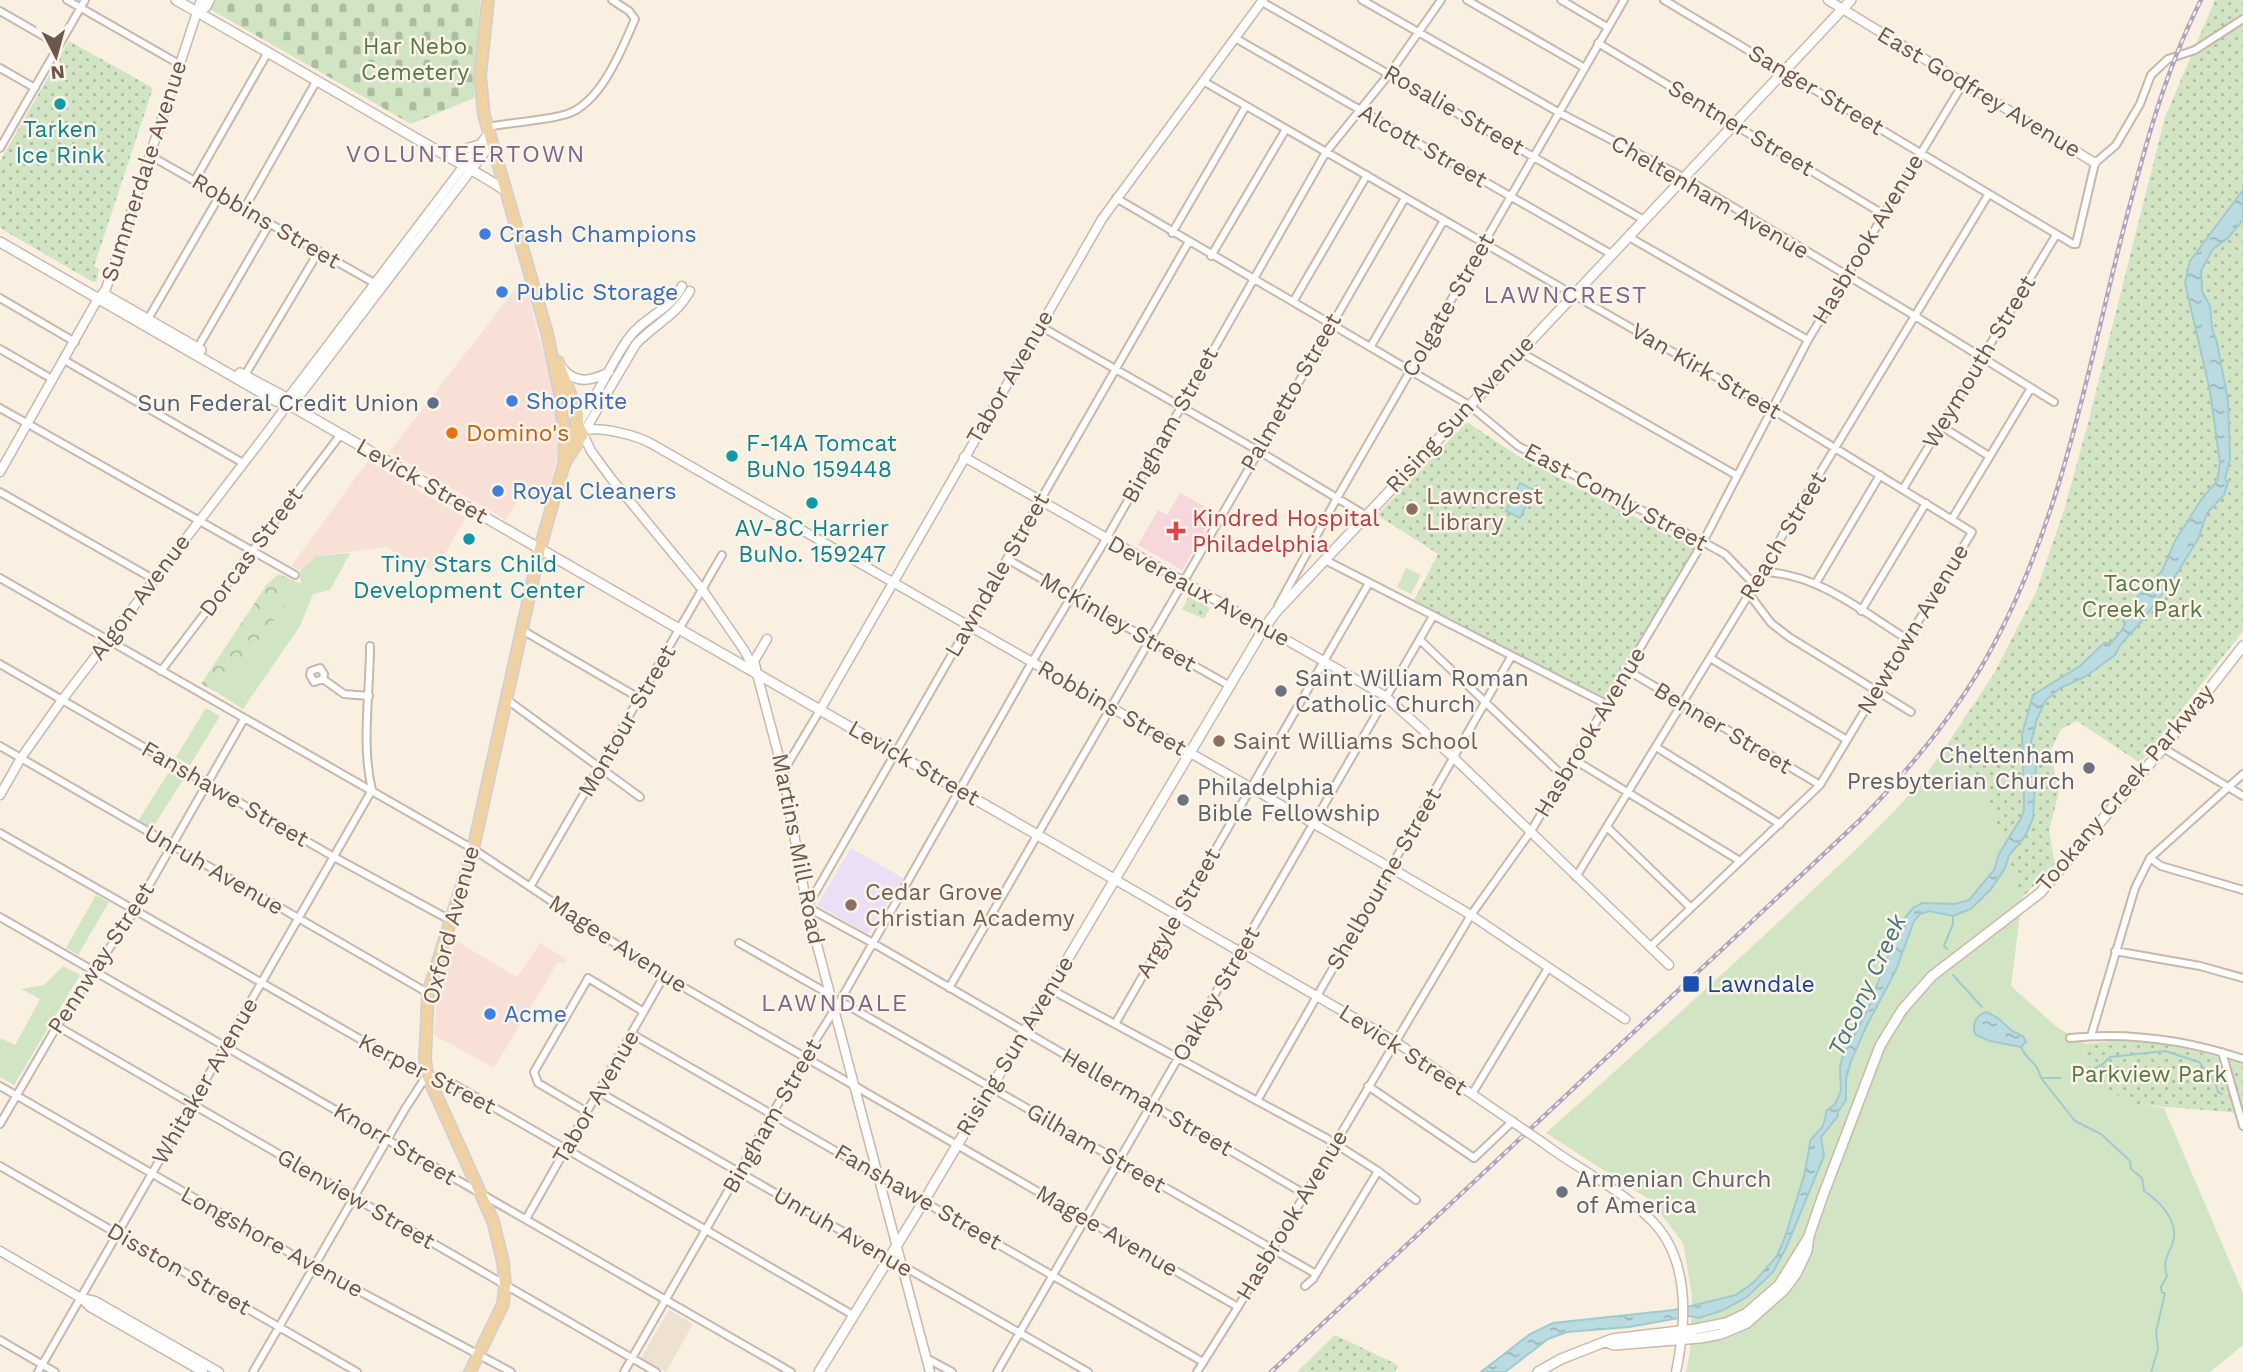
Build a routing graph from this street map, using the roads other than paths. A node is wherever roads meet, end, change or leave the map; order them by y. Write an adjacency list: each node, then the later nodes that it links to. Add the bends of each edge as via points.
1 (66, 0): 17 (street)
2 (85, 0): 17 (street)
3 (176, 0): 20 (main road)
4 (201, 0): 20 (street, Summerdale Avenue)
5 (209, 0): 20 (street, Summerdale Avenue)
6 (488, 0): 42 (main road, Oxford Avenue, via 480,76)
7 (612, 0): 42 (street, via 635,19 596,93 579,109)
8 (1362, 0): 23 (street, Cheltenham Avenue)
9 (1441, 0): 23 (street, Bingham Street)
10 (1467, 0): 30 (street)
11 (1561, 0): 22 (street)
12 (1624, 0): 22 (street, Colgate Street)
13 (1664, 0): 31 (street, Sanger Street)
14 (1828, 0): 18 (street, East Godfrey Avenue)
15 (1851, 0): 18 (main road, Rising Sun Avenue)
16 (1263, 1): 24 (street, Tabor Avenue); 32 (street, Rosalie Street)
17 (80, 8): 26 (street); 28 (street)
18 (1842, 9): 31 (main road, Rising Sun Avenue); 35 (street, East Godfrey Avenue)
19 (0, 11): 26 (street)
20 (198, 12): 27 (main road); 28 (street, Summerdale Avenue)
21 (2243, 19): 49 (street, via 2195,50 2160,65 2116,145)
22 (1607, 27): 25 (street, Colgate Street)
23 (1417, 33): 32 (street, Bingham Street); 39 (street, Cheltenham Avenue)
24 (1235, 38): 34 (street, Tabor Avenue); 38 (street, Alcott Street)
25 (1598, 43): 30 (street, Colgate Street); 40 (street, Sentner Street)
26 (59, 45): 36 (street)
27 (268, 52): 33 (main road); 53 (street)
28 (178, 64): 47 (street, Summerdale Avenue)
29 (0, 68): 36 (street)
30 (1585, 68): 39 (street, Colgate Street)
31 (1784, 71): 40 (main road, Rising Sun Avenue); 45 (street, Sanger Street)
32 (1390, 73): 38 (street, Bingham Street); 48 (street, Rosalie Street)
33 (317, 80): 46 (main road); 60 (street)
34 (1202, 81): 37 (street, Van Kirk Street); 58 (street, Tabor Avenue)
35 (1964, 82): 45 (street, Hasbrook Avenue); 49 (street, East Godfrey Avenue)
36 (35, 88): 43 (street)
37 (1246, 106): 41 (street, Van Kirk Street); 65 (street)
38 (1360, 110): 44 (street, Bingham Street); 57 (street, Alcott Street)
39 (1558, 112): 48 (street, Colgate Street); 52 (street, Cheltenham Avenue)
40 (1733, 124): 52 (main road, Rising Sun Avenue); 61 (street, Sentner Street)
41 (1286, 129): 44 (street, Van Kirk Street); 74 (street)
42 (487, 137): 46 (street); 50 (street, Algon Avenue); 54 (main road, Oxford Avenue)
43 (0, 148)
44 (1326, 152): 51 (street, Van Kirk Street); 76 (street, Bingham Street)
45 (1920, 153): 56 (street, Sanger Street); 61 (street, Hasbrook Avenue)
46 (447, 154): 50 (main road)
47 (149, 155): 53 (street, Robbins Street); 79 (street, Summerdale Avenue)
48 (1533, 156): 57 (street, Colgate Street); 63 (street, Rosalie Street)
49 (2095, 163): 67 (street, Sanger Street, via 2076,244)
50 (468, 167): 54 (main road); 77 (street, Algon Avenue)
51 (1367, 176): 59 (street, Van Kirk Street); 81 (street)
52 (1683, 177): 63 (main road, Rising Sun Avenue); 75 (street, Cheltenham Avenue)
53 (195, 180): 55 (street, Robbins Street)
54 (503, 190): 86 (main road, Oxford Avenue)
55 (220, 195): 60 (street, Robbins Street); 83 (street)
56 (1988, 195): 67 (street, Sanger Street); 82 (street, Reach Street)
57 (1510, 197): 71 (street, Colgate Street); 73 (street, Alcott Street)
58 (1116, 198): 65 (street, East Comly Street); 85 (street, Tabor Avenue)
59 (1405, 198): 62 (street, Van Kirk Street); 84 (street, Palmetto Street)
60 (244, 209): 64 (street, Robbins Street)
61 (1883, 214): 75 (street, Hasbrook Avenue)
62 (1444, 220): 71 (street, Van Kirk Street); 89 (street)
63 (1644, 220): 68 (main road, Rising Sun Avenue)
64 (270, 223): 72 (street, Robbins Street); 91 (street)
65 (1172, 233): 70 (street, East Comly Street)
66 (0, 235): 79 (main road, Levick Street)
67 (2056, 235): 93 (street, Weymouth Street)
68 (1629, 237): 73 (main road, Rising Sun Avenue); 87 (street)
69 (0, 242): 79 (main road, Levick Street)
70 (1188, 243): 74 (street, East Comly Street); 96 (street, Lawndale Street)
71 (1484, 243): 78 (street, Van Kirk Street); 97 (street, Colgate Street)
72 (318, 251): 77 (street, Robbins Street); 99 (street)
73 (1611, 254): 78 (main road, Rising Sun Avenue)
74 (1211, 256): 76 (street, East Comly Street)
75 (1846, 275): 82 (street, Cheltenham Avenue); 87 (street, Hasbrook Avenue)
76 (1253, 279): 81 (street, East Comly Street); 106 (street, Bingham Street)
77 (379, 285): 104 (street, Algon Avenue, via 298,400)
78 (1573, 294): 92 (main road, Rising Sun Avenue); 108 (street, Van Kirk Street)
79 (101, 296): 83 (main road, Levick Street); 88 (street, Summerdale Avenue); 91 (main road, Levick Street)
80 (0, 298): 88 (street)
81 (1293, 302): 84 (street, East Comly Street)
82 (1914, 316): 93 (street, Cheltenham Avenue); 114 (street, Reach Street)
83 (148, 319): 91 (main road, Levick Street)
84 (1332, 323): 89 (street, East Comly Street); 115 (street, Palmetto Street)
85 (1040, 326): 96 (street); 117 (street, Tabor Avenue)
86 (547, 333): 95 (main road, Oxford Avenue); 100 (main road, Oxford Avenue)
87 (1808, 340): 108 (street, Hasbrook Avenue)
88 (75, 342): 94 (street, Summerdale Avenue)
89 (1371, 346): 97 (street, East Comly Street)
90 (0, 349): 101 (street)
91 (196, 351): 99 (main road, Levick Street); 104 (main road, Levick Street)
92 (1520, 352): 105 (main road, Rising Sun Avenue); 121 (street)
93 (1982, 358): 102 (street, Cheltenham Avenue); 110 (street, Weymouth Street)
94 (64, 360): 101 (street, Summerdale Avenue); 118 (street)
95 (559, 365): 98 (street, via 582,381); 111 (main road, Oxford Avenue)
96 (1115, 370): 106 (street); 126 (street, Lawndale Street)
97 (1411, 370): 105 (street, East Comly Street); 125 (street, Colgate Street)
98 (609, 372): 111 (street); 111 (street, via 629,337 686,288 676,313 636,344)
99 (245, 375): 104 (main road, Levick Street, via 283,396)
100 (556, 378): 111 (main road, Martins Mill Road, via 571,416); 113 (main road, Oxford Avenue)
101 (52, 379): 109 (street, Summerdale Avenue)
102 (2031, 388): 103 (street, Cheltenham Avenue); 116 (street, Newtown Avenue)
103 (2054, 402)
104 (288, 404): 112 (main road, Levick Street); 118 (street, Algon Avenue)
105 (1469, 405): 128 (main road, Rising Sun Avenue); 132 (street, East Comly Street, via 1517,446)
106 (1181, 407): 115 (street); 131 (street, Bingham Street)
107 (0, 408): 109 (street)
108 (1771, 408): 114 (street, Van Kirk Street); 121 (street, Hasbrook Avenue)
109 (28, 424): 120 (street, Summerdale Avenue); 130 (street)
110 (1941, 426): 116 (street); 123 (street, Weymouth Street)
111 (582, 429): 113 (main road, Oxford Avenue); 119 (main road, Oxford Avenue); 142 (street, Robbins Street, via 644,439); 147 (street, Martins Mill Road, via 610,477)
112 (341, 434): 133 (main road, Levick Street); 134 (street, Dorcas Street)
113 (565, 446): 119 (main road, Oxford Avenue)
114 (1835, 448): 122 (street, Van Kirk Street); 138 (street, Reach Street)
115 (1257, 450): 125 (street); 143 (street, Palmetto Street)
116 (1989, 456): 129 (street, Newtown Avenue)
117 (964, 457): 126 (street, Devereaux Avenue); 142 (street, Tabor Avenue)
118 (243, 463): 130 (street, Algon Avenue)
119 (564, 464): 133 (main road, Oxford Avenue)
120 (1, 467)
121 (1736, 475): 132 (street, Hasbrook Avenue)
122 (1880, 475): 123 (street, Van Kirk Street); 146 (street)
123 (1903, 489): 127 (street, Van Kirk Street)
124 (0, 492): 141 (street)
125 (1337, 498): 128 (street); 151 (street, Colgate Street)
126 (1040, 500): 131 (street, Devereaux Avenue); 136 (street, Lawndale Street)
127 (1926, 503): 129 (street, Van Kirk Street); 150 (street)
128 (1365, 515): 137 (main road, Rising Sun Avenue)
129 (1952, 519): 159 (street, Newtown Avenue, via 1972,532)
130 (199, 521): 134 (street); 141 (street, Algon Avenue)
131 (1106, 538): 143 (street, Devereaux Avenue); 149 (street, Bingham Street)
132 (1703, 542): 145 (street, East Comly Street, via 1724,554); 169 (street, Hasbrook Avenue)
133 (540, 548): 155 (main road, Oxford Avenue); 156 (main road, Levick Street)
134 (251, 552): 139 (street); 170 (street, Dorcas Street)
135 (722, 555): 147 (street, Montour Street)
136 (1007, 559): 149 (street, McKinley Street); 153 (street, Lawndale Street)
137 (1325, 560): 144 (street); 151 (main road, Rising Sun Avenue)
138 (1763, 572): 145 (street, Reach Street); 146 (street)
139 (295, 575)
140 (0, 578): 160 (street, Magee Avenue)
141 (155, 580): 160 (street, Algon Avenue)
142 (892, 582): 153 (street, Robbins Street); 184 (street, Tabor Avenue)
143 (1182, 582): 154 (street, Devereaux Avenue); 158 (street, Palmetto Street)
144 (1369, 583): 152 (street); 166 (street, Argyle Street)
145 (1753, 583): 148 (street, Reach Street)
146 (1816, 583): 150 (street)
147 (702, 589): 156 (street, Montour Street); 171 (street, Martins Mill Road)
148 (1749, 594): 165 (street, Reach Street); 174 (street, via 1771,623 1789,637)
149 (1072, 595): 158 (street, McKinley Street); 167 (street, Bingham Street)
150 (1861, 611): 159 (street)
151 (1276, 612): 154 (main road, Rising Sun Avenue)
152 (1433, 616): 161 (street, Oakley Street); 164 (street)
153 (968, 626): 167 (street, Robbins Street); 191 (street, Lawndale Street)
154 (1264, 628): 166 (street, Devereaux Avenue); 173 (main road, Rising Sun Avenue)
155 (522, 630): 177 (street); 178 (main road, Oxford Avenue)
156 (680, 630): 171 (main road, Levick Street); 177 (street, Montour Street)
157 (767, 639): 171 (street, via 754,661)
158 (1149, 639): 173 (street, McKinley Street); 183 (street, Palmetto Street)
159 (1907, 639): 174 (street, Newtown Avenue)
160 (109, 640): 170 (street, Magee Avenue); 179 (street, Algon Avenue)
161 (1420, 640): 176 (street, Oakley Street); 180 (street)
162 (370, 646): 175 (street)
163 (2243, 646): 190 (main road, Tookany Creek Parkway)
164 (1511, 657): 180 (street, Shelbourne Street); 181 (street)
165 (1710, 658): 182 (street, Reach Street); 187 (street)
166 (1325, 661): 176 (street, Devereaux Avenue); 202 (street, Argyle Street)
167 (1032, 663): 183 (street, Robbins Street); 205 (street, Bingham Street)
168 (0, 664): 179 (street, Fanshawe Street)
169 (1628, 670): 181 (street, Hasbrook Avenue); 182 (street, Benner Street)
170 (161, 671): 186 (street, Magee Avenue)
171 (757, 674): 184 (main road, Levick Street); 197 (street, Martins Mill Road)
172 (323, 679): 175 (street, via 344,694)
173 (1230, 685): 192 (main road, Rising Sun Avenue)
174 (1876, 689): 185 (street); 187 (street, Newtown Avenue)
175 (369, 696): 204 (street, via 368,775)
176 (1385, 696): 194 (street, Devereaux Avenue); 210 (street, Oakley Street)
177 (639, 698): 196 (street, Montour Street)
178 (506, 699): 196 (street); 217 (main road, Oxford Avenue)
179 (62, 700): 193 (street, Algon Avenue); 200 (street, Fanshawe Street)
180 (1486, 702): 194 (street, Shelbourne Street); 199 (street)
181 (1606, 704): 195 (street, Hasbrook Avenue)
182 (1682, 704): 189 (street, Reach Street); 201 (street, Benner Street)
183 (1110, 707): 192 (street, Robbins Street); 215 (street, Palmetto Street)
184 (820, 710): 191 (main road, Levick Street); 197 (street, Tabor Avenue)
185 (1911, 712)
186 (244, 719): 200 (street, Pennway Street); 204 (street, Magee Avenue)
187 (1847, 740): 201 (street, Newtown Avenue)
188 (0, 746): 193 (street, Unruh Avenue)
189 (1656, 747): 206 (street, Reach Street); 211 (street)
190 (2162, 748): 203 (street); 301 (main road, Tookany Creek Parkway, via 2040,893 1932,976 1902,1010 1880,1046)
191 (895, 752): 205 (main road, Levick Street); 226 (street, Lawndale Street)
192 (1189, 752): 202 (street, Robbins Street); 223 (main road, Rising Sun Avenue)
193 (21, 758): 207 (street, Algon Avenue); 216 (street, Unruh Avenue)
194 (1454, 758): 213 (street, Devereaux Avenue); 221 (street, Shelbourne Street)
195 (1573, 759): 199 (street, Hasbrook Avenue); 206 (street)
196 (600, 767): 209 (street); 224 (street, Montour Street)
197 (783, 772): 226 (street, Martins Mill Road)
198 (2243, 774): 203 (street)
199 (1563, 776): 213 (street, Hasbrook Avenue)
200 (207, 783): 216 (street, Pennway Street); 218 (street, Fanshawe Street)
201 (1819, 785): 211 (street, Newtown Avenue)
202 (1251, 788): 210 (street, Robbins Street); 229 (street, Argyle Street)
203 (2228, 789): 208 (street); 219 (street)
204 (372, 790): 217 (street, Magee Avenue); 218 (street, Whitaker Avenue)
205 (960, 790): 215 (main road, Levick Street); 234 (street, Bingham Street)
206 (1628, 794): 212 (street, Reach Street); 220 (street)
207 (0, 795)
208 (2243, 796)
209 (640, 797)
210 (1313, 823): 221 (street, Robbins Street); 237 (street, Oakley Street)
211 (1780, 824): 220 (street, Newtown Avenue)
212 (1608, 828): 222 (street, Reach Street); 227 (street)
213 (1531, 831): 222 (street, Devereaux Avenue); 230 (street, Hasbrook Avenue)
214 (0, 832): 228 (street, Kerper Street)
215 (1037, 833): 223 (main road, Levick Street); 245 (street, Palmetto Street)
216 (172, 845): 228 (street, Pennway Street); 232 (street, Unruh Avenue)
217 (473, 849): 224 (street, Magee Avenue); 233 (main road, Oxford Avenue)
218 (334, 857): 232 (street, Whitaker Avenue); 233 (street, Fanshawe Street)
219 (2150, 858): 225 (street, via 2161,866); 238 (street)
220 (1740, 861): 227 (street, Newtown Avenue)
221 (1391, 867): 230 (street, Robbins Street); 249 (street, Shelbourne Street)
222 (1576, 877): 236 (street, Devereaux Avenue)
223 (1114, 879): 229 (street, Levick Street); 246 (main road, Rising Sun Avenue)
224 (530, 887): 242 (street, Magee Avenue)
225 (2243, 890)
226 (807, 907): 234 (street, Hellerman Street); 248 (street, Martins Mill Road)
227 (1691, 908): 236 (street, Newtown Avenue)
228 (135, 910): 241 (street, Pennway Street); 244 (street, Kerper Street)
229 (1177, 915): 237 (street, Levick Street); 254 (street, Argyle Street)
230 (1471, 915): 240 (street, Robbins Street); 260 (street, Hasbrook Avenue)
231 (0, 917): 241 (street, Knorr Street)
232 (298, 919): 244 (street, Whitaker Avenue); 247 (street, Unruh Avenue)
233 (452, 921): 247 (main road, Oxford Avenue)
234 (871, 942): 245 (street, Hellerman Street); 250 (street, Bingham Street)
235 (738, 943): 248 (street)
236 (1651, 947): 239 (street, Devereaux Avenue)
237 (1241, 951): 249 (street, Levick Street); 264 (street, Oakley Street)
238 (2115, 951): 243 (street); 258 (street)
239 (1669, 965)
240 (1548, 968): 253 (street, Robbins Street); 272 (street)
241 (94, 971): 255 (street, Pennway Street); 261 (street, Knorr Street)
242 (664, 976): 251 (street, Tabor Avenue); 263 (street, Magee Avenue)
243 (2243, 978)
244 (261, 983): 261 (street, Whitaker Avenue); 266 (street, Kerper Street)
245 (949, 988): 256 (street, Hellerman Street)
246 (1050, 989): 254 (street); 256 (main road, Rising Sun Avenue)
247 (428, 993): 266 (main road, Oxford Avenue)
248 (829, 993): 252 (street, Martins Mill Road)
249 (1318, 996): 260 (street, Levick Street); 274 (street, Shelbourne Street)
250 (840, 1001): 252 (street, Bingham Street); 270 (street, Gilham Street)
251 (644, 1012): 257 (street, Tabor Avenue); 277 (street, via 588,978 536,1069 541,1085)
252 (833, 1012): 263 (street, Bingham Street); 267 (street, Martins Mill Road)
253 (1625, 1020)
254 (1115, 1024): 264 (street)
255 (57, 1026): 273 (street, Pennway Street); 276 (street, Glenview Street)
256 (1024, 1031): 270 (main road, Rising Sun Avenue); 275 (street, Hellerman Street)
257 (632, 1034): 271 (street, Tabor Avenue); 278 (street, Fanshawe Street)
258 (2091, 1036): 259 (street); 262 (street, via 2158,1038)
259 (2070, 1038)
260 (1396, 1042): 269 (street, Hasbrook Avenue); 272 (street, Levick Street)
261 (226, 1045): 276 (street, Whitaker Avenue); 282 (street, Knorr Street)
262 (2222, 1052): 265 (street); 281 (street)
263 (804, 1057): 267 (street, Magee Avenue); 278 (street, Bingham Street)
264 (1179, 1059): 274 (street); 275 (street, Oakley Street)
265 (2243, 1059)
266 (427, 1075): 282 (street); 285 (street, Kerper Street, via 440,1077); 292 (main road, Oxford Avenue)
267 (854, 1085): 283 (street, Magee Avenue); 290 (street, Martins Mill Road)
268 (0, 1086): 273 (street, Longshore Avenue)
269 (1368, 1086): 279 (street, via 1473,1158); 284 (street, Hasbrook Avenue)
270 (991, 1088): 283 (main road, Rising Sun Avenue); 286 (street, Gilham Street)
271 (599, 1092): 277 (street, Tabor Avenue); 289 (street, Unruh Avenue)
272 (1472, 1094): 279 (street, Levick Street)
273 (17, 1095): 280 (street, Pennway Street); 291 (street, Longshore Avenue)
274 (1257, 1101): 284 (street)
275 (1151, 1104): 286 (street, Oakley Street); 293 (street, Hellerman Street)
276 (191, 1105): 291 (street, Whitaker Avenue); 294 (street, Glenview Street)
277 (587, 1112): 285 (street, Tabor Avenue)
278 (773, 1113): 289 (street, Bingham Street); 290 (street, Fanshawe Street)
279 (1513, 1121): 317 (street, Levick Street, bridge, via 1650,1218 1672,1247 1681,1281)
280 (0, 1124)
281 (2243, 1126)
282 (388, 1139): 292 (street, Knorr Street); 294 (street)
283 (957, 1145): 296 (main road, Rising Sun Avenue); 298 (street, Magee Avenue)
284 (1335, 1145): 288 (street); 293 (street, Hasbrook Avenue)
285 (566, 1149): 297 (street, Tabor Avenue); 299 (street, Kerper Street)
286 (1119, 1161): 298 (street, Oakley Street); 303 (street, Gilham Street)
287 (0, 1166): 300 (street, Disston Street)
288 (1378, 1171): 295 (street); 309 (street)
289 (740, 1172): 299 (street, Bingham Street); 305 (street, Unruh Avenue)
290 (876, 1172): 296 (street, Fanshawe Street); 302 (street, Martins Mill Road)
291 (152, 1174): 300 (street, Whitaker Avenue); 307 (street, Longshore Avenue)
292 (479, 1194): 297 (street, Knorr Street); 310 (main road, Oxford Avenue, via 498,1233)
293 (1305, 1194): 303 (street, Hasbrook Avenue)
294 (354, 1198): 307 (street); 310 (street, Glenview Street)
295 (1416, 1200)
296 (924, 1201): 302 (main road, Rising Sun Avenue); 308 (street, Fanshawe Street)
297 (526, 1219): 313 (street, Knorr Street)
298 (1087, 1219): 308 (street, Oakley Street); 314 (street, Magee Avenue)
299 (706, 1230): 313 (street, Bingham Street); 315 (street, Kerper Street)
300 (117, 1234): 312 (street, Whitaker Avenue); 316 (street, Disston Street)
301 (1809, 1236): 317 (main road, Tookany Creek Parkway, via 1779,1285 1747,1312 1726,1323); 317 (main road, Tookany Creek Parkway, via 1796,1274 1747,1323 1721,1334)
302 (896, 1246): 305 (main road, Rising Sun Avenue); 306 (street, Martins Mill Road)
303 (1271, 1249): 309 (street, Gilham Street); 314 (street, Hasbrook Avenue)
304 (0, 1251): 312 (street)
305 (888, 1258): 306 (street, Unruh Avenue); 315 (main road, Rising Sun Avenue)
306 (902, 1266): 318 (street, Unruh Avenue); 323 (street, Martins Mill Road)
307 (314, 1267): 316 (street); 321 (street, Longshore Avenue)
308 (1052, 1274): 318 (street, Oakley Street); 324 (street, Fanshawe Street)
309 (1316, 1274): 311 (street)
310 (505, 1284): 321 (main road, Oxford Avenue, via 503,1304); 322 (street, Glenview Street)
311 (1305, 1286)
312 (81, 1298): 320 (street); 325 (street, Whitaker Avenue)
313 (666, 1300): 322 (street, Bingham Street); 336 (street, Knorr Street)
314 (1238, 1307): 324 (street, Hasbrook Avenue)
315 (853, 1315): 337 (main road, Rising Sun Avenue)
316 (279, 1327): 330 (street); 331 (street, Disston Street)
317 (1683, 1331): 343 (main road, Tookany Creek Parkway, via 1614,1345 1606,1342); 344 (street, Levick Street)
318 (1020, 1332): 340 (street, Oakley Street); 341 (street, Unruh Avenue)
319 (0, 1340): 325 (street)
320 (163, 1344): 328 (street); 329 (street)
321 (480, 1354): 332 (main road, Oxford Avenue); 333 (street, Longshore Avenue)
322 (632, 1358): 334 (street, Bingham Street); 335 (street, Glenview Street)
323 (926, 1358): 338 (street, Martins Mill Road); 339 (street)
324 (1203, 1362): 342 (street, Hasbrook Avenue)
325 (42, 1364): 326 (street, Whitaker Avenue); 327 (street)
326 (38, 1372)
327 (55, 1372)
328 (203, 1372)
329 (219, 1372)
330 (253, 1372)
331 (357, 1372)
332 (470, 1372)
333 (511, 1372)
334 (624, 1372)
335 (656, 1372)
336 (790, 1372)
337 (819, 1372)
338 (930, 1372)
339 (952, 1372)
340 (997, 1372)
341 (1088, 1372)
342 (1196, 1372)
343 (1538, 1372)
344 (1676, 1372)

